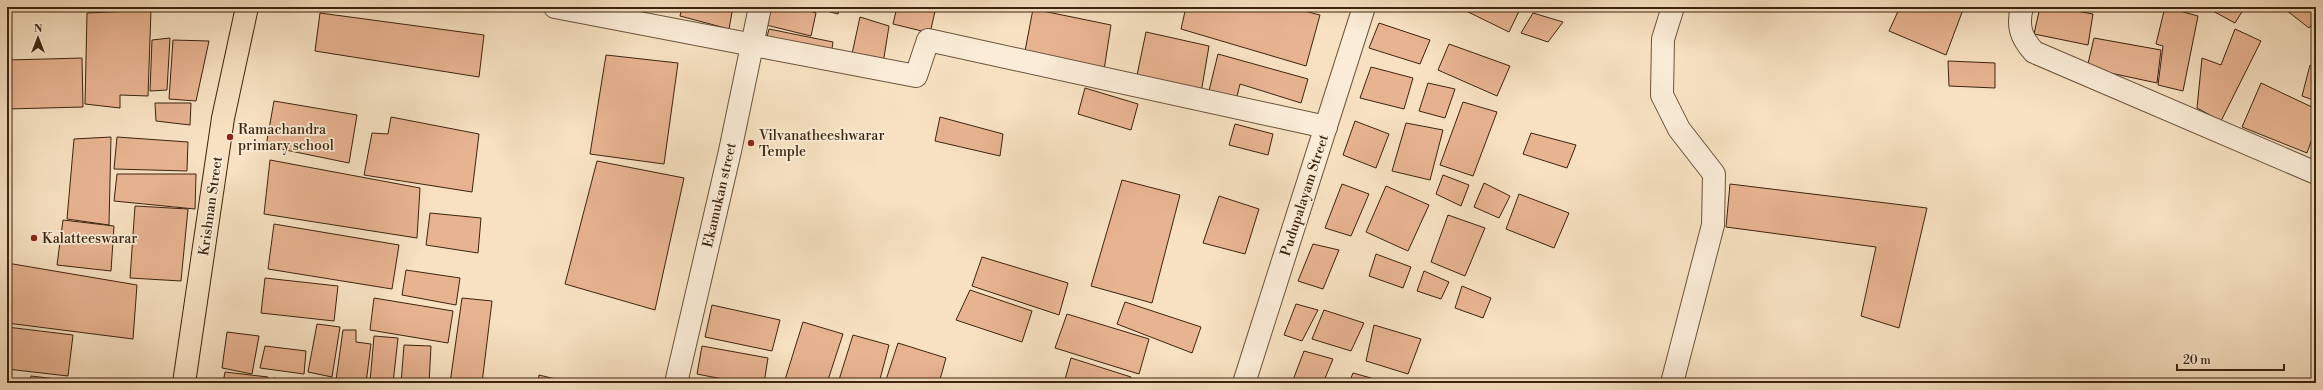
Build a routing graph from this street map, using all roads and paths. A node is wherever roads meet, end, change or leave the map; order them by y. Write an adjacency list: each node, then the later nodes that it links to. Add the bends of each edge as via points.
1 (247, 7): 10 (main road, Krishnan Street, via 223,118)
2 (555, 7): 7 (street)
3 (760, 7): 7 (street, Ekamukan street)
4 (1364, 7): 8 (street, Pudupalayam Street)
5 (1673, 7): 13 (street, via 1663,39 1662,95 1679,129 1714,174 1713,225)
6 (2022, 7): 9 (street, via 2019,26 2024,41 2034,52)
7 (751, 43): 8 (street, via 916,76 928,40); 11 (street, Ekamukan street, via 730,151)
8 (1326, 127): 12 (street, Pudupalayam Street)
9 (2316, 172)
10 (184, 383)
11 (676, 383)
12 (1244, 383)
13 (1672, 383)

